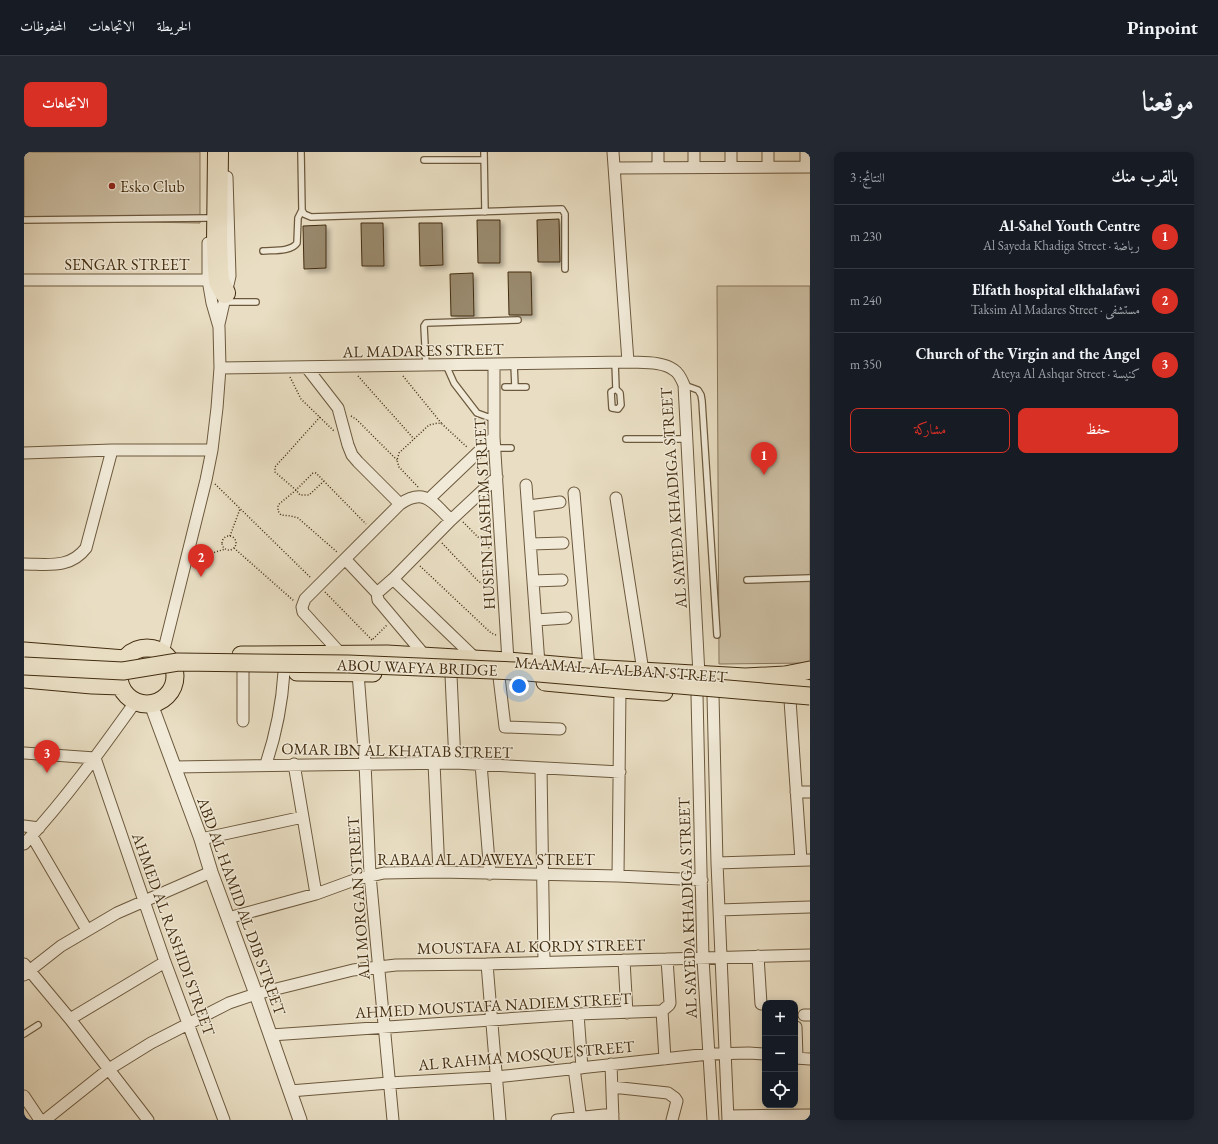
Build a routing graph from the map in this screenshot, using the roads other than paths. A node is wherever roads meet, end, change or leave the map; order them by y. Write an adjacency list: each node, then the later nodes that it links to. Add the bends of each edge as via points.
1 (209, 152): 22 (street)
2 (218, 152): 26 (highway, via 217,242)
3 (227, 152): 28 (street, via 230,276)
4 (301, 152): 20 (lane)
5 (484, 152): 13 (lane)
6 (614, 152): 18 (street)
7 (658, 152): 19 (street)
8 (694, 152): 14 (street)
9 (731, 152): 15 (street)
10 (768, 152): 16 (street)
11 (806, 152): 17 (street)
12 (424, 160): 13 (lane)
13 (484, 160): 21 (lane)
14 (694, 167): 15 (street); 19 (street)
15 (731, 167): 16 (street)
16 (768, 167): 17 (street)
17 (808, 167)
18 (615, 168): 19 (street); 33 (street)
19 (658, 168)
20 (302, 210): 21 (lane, via 311,217); 24 (lane, via 298,218 297,244 290,249)
21 (485, 212): 25 (lane, via 562,209 565,214)
22 (208, 218): 23 (lane); 26 (street)
23 (24, 220)
24 (263, 251)
25 (565, 269)
26 (213, 274): 27 (street, SENGAR STREET); 28 (highway, via 219,281); 31 (street, via 212,303)
27 (24, 280)
28 (224, 298): 29 (lane); 31 (street)
29 (256, 302)
30 (518, 320): 37 (lane, via 426,323)
31 (218, 327): 38 (street)
32 (615, 362): 33 (street, AL MADARES STREET); 34 (street, AL MADARES STREET); 44 (lane)
33 (628, 362): 40 (street, AL SAYEDA KHADIGA STREET, via 662,365 674,369)
34 (514, 364): 36 (street, AL MADARES STREET); 42 (lane)
35 (446, 365): 36 (street, AL MADARES STREET); 37 (street, AL MADARES STREET); 45 (lane, via 454,383 477,413 482,416)
36 (494, 365): 45 (street, HUSEIN HASHEM STREET)
37 (426, 366): 39 (street, AL MADARES STREET)
38 (220, 368): 39 (street, AL MADARES STREET); 52 (street)
39 (307, 368): 60 (street, via 338,408 352,455)
40 (684, 386): 47 (street, AL SAYEDA KHADIGA STREET); 75 (lane, via 698,390 702,401)
41 (505, 387): 42 (lane)
42 (515, 387): 43 (lane)
43 (526, 387)
44 (616, 389)
45 (494, 416): 46 (street, HUSEIN HASHEM STREET)
46 (494, 437): 49 (street, HUSEIN HASHEM STREET); 58 (street)
47 (687, 438): 48 (lane); 92 (street, AL SAYEDA KHADIGA STREET)
48 (626, 439)
49 (495, 448): 50 (lane); 54 (street, HUSEIN HASHEM STREET)
50 (511, 448)
51 (112, 450): 52 (street); 53 (street); 66 (street, via 86,548 65,564)
52 (212, 450): 80 (street)
53 (24, 453)
54 (497, 477): 62 (street); 82 (street, HUSEIN HASHEM STREET)
55 (526, 485): 61 (street)
56 (574, 493): 85 (street)
57 (616, 498): 89 (street)
58 (429, 499): 60 (street, via 416,496); 62 (street)
59 (560, 502): 61 (street)
60 (400, 504): 65 (street)
61 (528, 506): 64 (street)
62 (454, 517): 68 (street)
63 (563, 543): 64 (street)
64 (531, 544): 71 (street)
65 (346, 560): 72 (street); 77 (street, via 305,599 302,607 303,612)
66 (24, 564)
67 (810, 578): 70 (lane)
68 (393, 579): 72 (street); 81 (street)
69 (562, 580): 71 (street)
70 (747, 580)
71 (533, 581): 74 (street)
72 (377, 593): 78 (street, via 378,600)
73 (566, 618): 74 (street)
74 (536, 620): 83 (street)
75 (717, 635)
76 (24, 651): 79 (main road)
77 (341, 654): 78 (main road, MAAMAL AL ALBAN STREET); 80 (main road, MAAMAL AL ALBAN STREET)
78 (426, 657): 81 (main road, MAAMAL AL ALBAN STREET)
79 (125, 659): 80 (main road, via 143,648 153,649); 96 (main road, via 120,668)
80 (168, 659): 86 (main road, MAAMAL AL ALBAN STREET); 101 (main road, via 175,677 171,691 164,698)
81 (476, 659): 82 (main road, MAAMAL AL ALBAN STREET)
82 (508, 661): 83 (main road, MAAMAL AL ALBAN STREET)
83 (539, 664): 85 (main road, MAAMAL AL ALBAN STREET)
84 (24, 666): 100 (main road, ABOU WAFYA BRIDGE, bridge, via 123,671 178,662 348,664 515,672)
85 (590, 668): 89 (main road, MAAMAL AL ALBAN STREET)
86 (243, 670): 88 (main road, MAAMAL AL ALBAN STREET); 102 (street)
87 (810, 670): 94 (main road, MAAMAL AL ALBAN STREET, via 785,675)
88 (284, 672): 90 (main road, MAAMAL AL ALBAN STREET); 109 (street, via 280,716)
89 (649, 672): 92 (main road, MAAMAL AL ALBAN STREET); 98 (main road)
90 (358, 673): 91 (main road, MAAMAL AL ALBAN STREET); 106 (street, ALI MORGAN STREET)
91 (451, 675): 93 (main road, MAAMAL AL ALBAN STREET); 108 (street)
92 (699, 675): 94 (main road, MAAMAL AL ALBAN STREET)
93 (499, 677): 97 (main road, MAAMAL AL ALBAN STREET); 103 (street, via 505,727)
94 (745, 677): 100 (main road)
95 (24, 679): 96 (main road)
96 (121, 686): 101 (main road, via 128,696)
97 (620, 689): 98 (main road, MAAMAL AL ALBAN STREET); 114 (street)
98 (656, 691): 99 (main road, MAAMAL AL ALBAN STREET)
99 (705, 695): 100 (main road, MAAMAL AL ALBAN STREET); 122 (street, AL SAYEDA KHADIGA STREET); 128 (street, AL SAYEDA KHADIGA STREET)
100 (805, 698): 115 (street)
101 (143, 702): 105 (street); 112 (street, ABD AL HAMID AL DIB STREET)
102 (243, 721)
103 (560, 729)
104 (24, 753): 105 (street)
105 (95, 758): 119 (street); 131 (street, AHMED AL RASHIDI STREET)
106 (365, 763): 107 (street, OMAR IBN AL KHATAB STREET); 110 (street, OMAR IBN AL KHATAB STREET); 126 (street, ALI MORGAN STREET)
107 (434, 763): 108 (street, OMAR IBN AL KHATAB STREET); 124 (street)
108 (455, 763): 111 (street, OMAR IBN AL KHATAB STREET)
109 (266, 764): 110 (street, OMAR IBN AL KHATAB STREET); 112 (street, OMAR IBN AL KHATAB STREET)
110 (294, 764): 117 (street)
111 (481, 764): 113 (street, OMAR IBN AL KHATAB STREET); 125 (street)
112 (174, 767): 120 (street, ABD AL HAMID AL DIB STREET)
113 (541, 768): 114 (street, OMAR IBN AL KHATAB STREET); 127 (street)
114 (620, 772): 129 (street)
115 (796, 792): 116 (street); 121 (street)
116 (810, 792)
117 (303, 817): 120 (street); 130 (street)
118 (24, 826): 119 (street)
119 (32, 836): 135 (street)
120 (201, 839): 123 (street, ABD AL HAMID AL DIB STREET)
121 (806, 860): 122 (street, RABAA AL ADAWEYA STREET)
122 (718, 867): 128 (street, RABAA AL ADAWEYA STREET); 133 (street, AL SAYEDA KHADIGA STREET)
123 (211, 872): 131 (street); 134 (street, ABD AL HAMID AL DIB STREET)
124 (439, 872): 125 (street, RABAA AL ADAWEYA STREET); 126 (street, RABAA AL ADAWEYA STREET)
125 (490, 874): 127 (street, RABAA AL ADAWEYA STREET)
126 (370, 875): 130 (street, RABAA AL ADAWEYA STREET); 145 (street, ALI MORGAN STREET)
127 (542, 875): 129 (street, RABAA AL ADAWEYA STREET); 143 (street)
128 (702, 875): 129 (street, RABAA AL ADAWEYA STREET); 140 (street, AL SAYEDA KHADIGA STREET)
129 (618, 876)
130 (316, 894): 134 (street, RABAA AL ADAWEYA STREET)
131 (144, 901): 135 (street); 142 (street, AHMED AL RASHIDI STREET)
132 (810, 907): 133 (street)
133 (719, 910): 138 (street, AL SAYEDA KHADIGA STREET)
134 (228, 918): 147 (street, ABD AL HAMID AL DIB STREET)
135 (87, 930): 146 (street)
136 (810, 955): 137 (street, MOUSTAFA AL KORDY STREET)
137 (758, 956): 138 (street, MOUSTAFA AL KORDY STREET); 148 (street)
138 (721, 958): 140 (street, MOUSTAFA AL KORDY STREET); 159 (street, AL SAYEDA KHADIGA STREET)
139 (667, 959): 140 (street, MOUSTAFA AL KORDY STREET); 141 (street, MOUSTAFA AL KORDY STREET); 149 (street, via 670,1003)
140 (703, 959): 160 (street, AL SAYEDA KHADIGA STREET)
141 (624, 960): 143 (street, MOUSTAFA AL KORDY STREET); 150 (street)
142 (165, 962): 152 (street); 154 (street, AHMED AL RASHIDI STREET)
143 (544, 962): 144 (street, MOUSTAFA AL KORDY STREET)
144 (487, 964): 145 (street, MOUSTAFA AL KORDY STREET); 153 (street)
145 (378, 966): 147 (street, MOUSTAFA AL KORDY STREET); 156 (street, ALI MORGAN STREET)
146 (26, 970): 152 (street)
147 (256, 994): 154 (street, MOUSTAFA AL KORDY STREET, via 228,1003); 158 (street, ABD AL HAMID AL DIB STREET)
148 (761, 1004)
149 (662, 1011): 150 (street, AHMED MOUSTAFA NADIEM STREET); 163 (street)
150 (627, 1013): 151 (street, AHMED MOUSTAFA NADIEM STREET)
151 (578, 1014): 153 (street, AHMED MOUSTAFA NADIEM STREET); 166 (street)
152 (70, 1019): 167 (street)
153 (490, 1020): 156 (street, AHMED MOUSTAFA NADIEM STREET); 168 (street)
154 (188, 1023): 167 (street, MOUSTAFA AL KORDY STREET); 180 (street, AHMED AL RASHIDI STREET)
155 (38, 1024): 157 (lane)
156 (385, 1027): 158 (street, AHMED MOUSTAFA NADIEM STREET); 169 (street, ALI MORGAN STREET)
157 (24, 1034)
158 (271, 1035): 171 (street, ABD AL HAMID AL DIB STREET)
159 (726, 1053): 160 (street, AL RAHMA MOSQUE STREET); 161 (street, AL RAHMA MOSQUE STREET); 175 (street, AL SAYEDA KHADIGA STREET)
160 (709, 1054): 163 (street, AL RAHMA MOSQUE STREET); 186 (street, AL SAYEDA KHADIGA STREET)
161 (762, 1054)
162 (798, 1058): 164 (street)
163 (665, 1059): 165 (street, AL RAHMA MOSQUE STREET)
164 (810, 1059)
165 (611, 1064): 166 (street, AL RAHMA MOSQUE STREET); 170 (street)
166 (578, 1068): 168 (street, AL RAHMA MOSQUE STREET); 176 (street)
167 (109, 1069): 178 (street, MOUSTAFA AL KORDY STREET); 179 (street)
168 (496, 1077): 169 (street, AL RAHMA MOSQUE STREET); 183 (street)
169 (389, 1083): 171 (street, AL RAHMA MOSQUE STREET); 182 (street, ALI MORGAN STREET)
170 (612, 1087): 174 (street); 185 (street, via 672,1095 677,1101)
171 (290, 1091): 181 (street, ABD AL HAMID AL DIB STREET)
172 (24, 1096): 177 (street)
173 (808, 1115): 175 (street)
174 (613, 1117): 176 (street)
175 (728, 1118)
176 (581, 1119): 184 (street)
177 (40, 1120)
178 (45, 1120)
179 (148, 1120)
180 (224, 1120)
181 (300, 1120)
182 (393, 1120)
183 (500, 1120)
184 (557, 1120)
185 (672, 1120)
186 (713, 1120)

